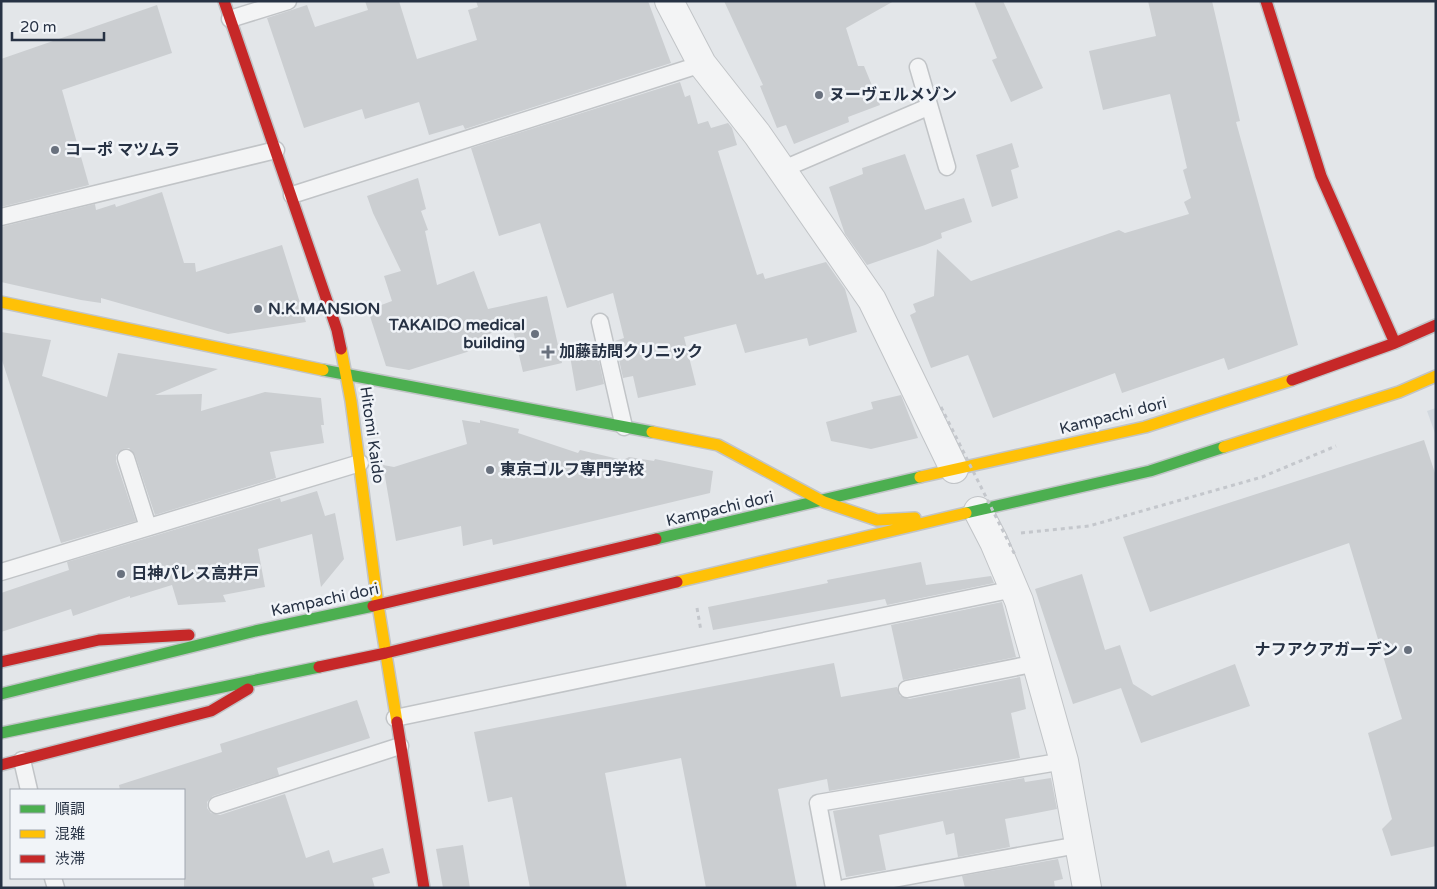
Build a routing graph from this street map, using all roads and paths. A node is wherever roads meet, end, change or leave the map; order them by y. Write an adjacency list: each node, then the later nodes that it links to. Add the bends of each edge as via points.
1 (224, 1): 5 (main road, Hitomi Kaido)
2 (288, 1): 5 (lane)
3 (669, 1): 6 (street)
4 (1266, 1): 17 (main road, via 1321,176)
5 (230, 19): 9 (main road, Hitomi Kaido)
6 (702, 64): 11 (street); 12 (lane)
7 (918, 67): 8 (lane)
8 (928, 107): 10 (lane); 11 (lane)
9 (276, 150): 12 (main road, Hitomi Kaido); 13 (lane)
10 (947, 167)
11 (781, 170): 25 (street, via 872,300)
12 (292, 195): 18 (main road, Hitomi Kaido, via 336,330)
13 (1, 217)
14 (1, 302): 18 (main road)
15 (600, 322): 21 (lane)
16 (1436, 325): 17 (main road, Kampachi dori)
17 (1395, 343): 25 (main road, Kampachi dori, via 1256,394 1145,427)
18 (346, 374): 21 (main road); 24 (main road, Hitomi Kaido)
19 (1436, 376): 27 (main road, via 1399,392 1150,471)
20 (941, 407): 30 (path, bridge)
21 (624, 427): 26 (main road, via 718,444)
22 (1339, 444): 29 (path, via 1262,477 1089,526)
23 (126, 458): 28 (lane)
24 (360, 463): 28 (lane); 33 (main road, Hitomi Kaido)
25 (954, 469): 26 (main road, Kampachi dori)
26 (824, 502): 27 (main road, via 877,520); 33 (main road, Kampachi dori)
27 (971, 513): 32 (street, via 994,542); 35 (main road)
28 (148, 527): 31 (lane)
29 (1018, 533)
30 (1016, 557)
31 (1, 572)
32 (1014, 589): 37 (street); 41 (lane)
33 (378, 605): 34 (main road, Kampachi dori); 35 (main road, Hitomi Kaido)
34 (255, 631): 36 (main road, via 99,640); 40 (main road, Kampachi dori)
35 (386, 653): 38 (main road); 41 (main road, Hitomi Kaido)
36 (1, 662)
37 (1037, 664): 39 (lane); 45 (street)
38 (266, 678): 42 (main road); 44 (main road, via 211,711)
39 (907, 690)
40 (1, 694)
41 (395, 718): 43 (main road, Hitomi Kaido)
42 (1, 733)
43 (400, 746): 48 (lane); 50 (main road, Hitomi Kaido)
44 (22, 760): 46 (main road); 47 (lane)
45 (1064, 762): 49 (street); 51 (lane, via 818,803)
46 (1, 765)
47 (29, 789)
48 (217, 805)
49 (1078, 845): 52 (lane); 53 (street)
50 (424, 888)
51 (834, 888)
52 (844, 888)
53 (1087, 888)

